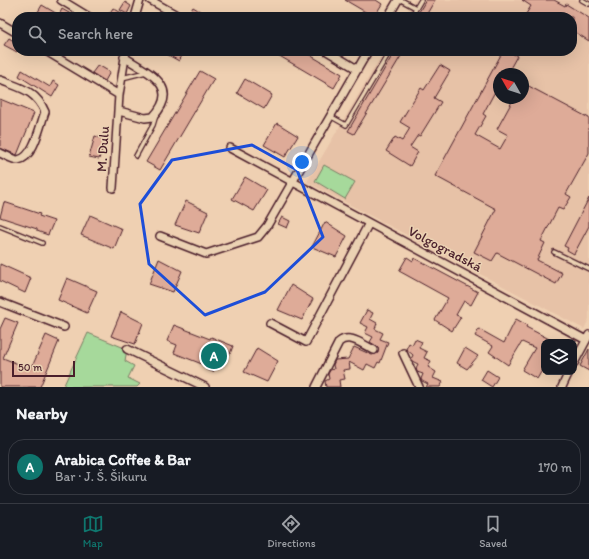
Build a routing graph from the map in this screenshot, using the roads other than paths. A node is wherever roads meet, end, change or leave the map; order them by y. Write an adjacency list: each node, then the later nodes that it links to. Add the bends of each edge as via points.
1 (61, 0): 9 (street)
2 (140, 0): 10 (street)
3 (150, 0): 11 (street)
4 (399, 0): 8 (lane); 12 (street)
5 (421, 0): 8 (lane)
6 (582, 0): 7 (lane)
7 (589, 4)
8 (416, 8): 13 (lane)
9 (81, 12)
10 (136, 12)
11 (171, 12)
12 (391, 12)
13 (413, 12)
14 (0, 23): 15 (street)
15 (12, 30)
16 (54, 56): 26 (street)
17 (125, 56): 24 (street, M. Dulu)
18 (127, 56): 23 (street, M. Dulu)
19 (336, 56): 22 (street)
20 (365, 56): 22 (street)
21 (387, 56): 29 (lane, via 346,125)
22 (358, 69): 29 (street)
23 (146, 72): 24 (lane); 28 (street, M. Dulu, via 161,82 164,89 165,97)
24 (121, 78): 26 (street, M. Dulu)
25 (0, 80): 31 (street, via 31,92 40,100 45,112 30,153 16,160)
26 (119, 95): 27 (street, M. Dulu)
27 (119, 111): 28 (street, M. Dulu, via 145,118 153,117); 34 (street, M. Dulu)
28 (156, 113): 32 (lane, via 153,125)
29 (330, 116): 33 (street)
30 (230, 148): 33 (street, Volgogradská)
31 (0, 153)
32 (136, 156)
33 (292, 182): 35 (street, Volgogradská); 37 (street, via 258,237 206,254)
34 (113, 188)
35 (369, 223): 42 (street, via 306,342); 44 (street, Volgogradská)
36 (0, 226): 38 (lane)
37 (160, 236)
38 (42, 243)
39 (554, 252): 40 (lane)
40 (589, 269)
41 (0, 302): 43 (street)
42 (270, 323)
43 (64, 328)
44 (588, 337): 48 (street)
45 (127, 349): 50 (street)
46 (374, 350): 51 (street, via 349,338 343,338)
47 (404, 353): 52 (street)
48 (577, 357)
49 (568, 375): 53 (street)
50 (205, 387)
51 (316, 387)
52 (419, 387)
53 (562, 387)

